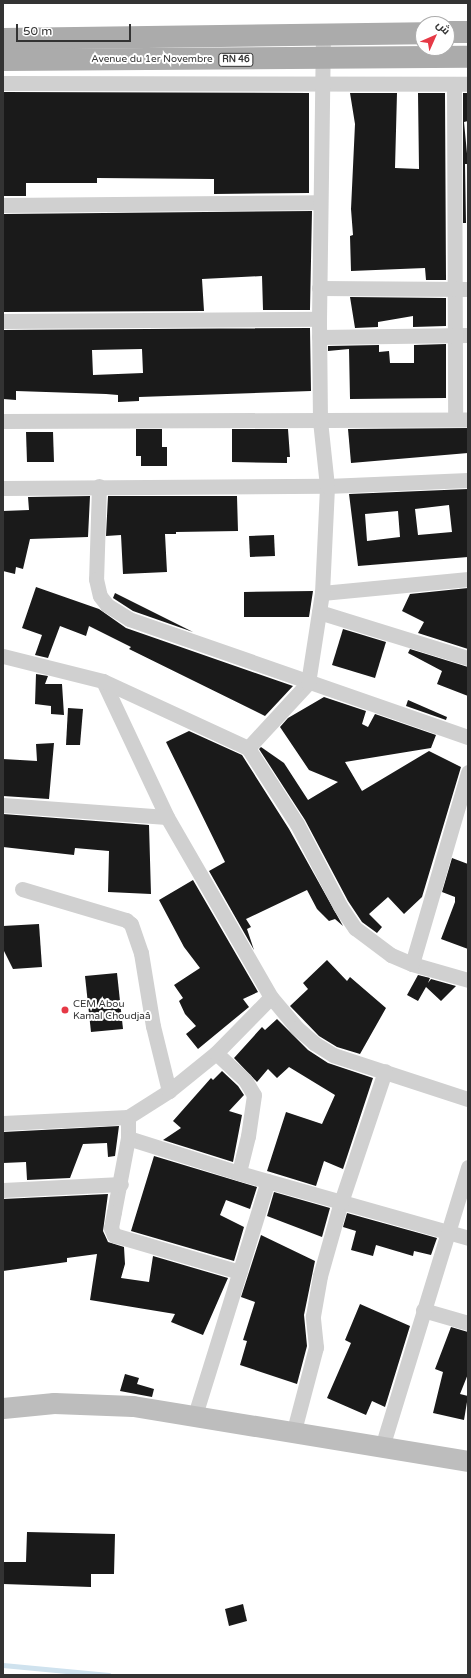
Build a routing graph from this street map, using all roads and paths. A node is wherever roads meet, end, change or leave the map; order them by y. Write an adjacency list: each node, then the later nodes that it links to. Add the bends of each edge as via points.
1 (415, 32): 4 (main road)
2 (455, 32): 3 (main road)
3 (468, 32)
4 (323, 33): 5 (main road); 7 (street)
5 (3, 39)
6 (468, 57): 7 (main road, Avenue du 1er Novembre / RN 46)
7 (322, 59): 8 (main road, Avenue du 1er Novembre / RN 46); 9 (street)
8 (3, 60)
9 (322, 82): 10 (street); 11 (street); 12 (street)
10 (3, 83)
11 (461, 84): 15 (street)
12 (319, 202): 13 (street); 14 (street)
13 (3, 205)
14 (319, 288): 15 (street); 16 (street)
15 (462, 289): 18 (street)
16 (319, 319): 17 (street); 19 (street)
17 (3, 321)
18 (462, 335): 19 (street); 20 (street)
19 (319, 337): 21 (street)
20 (461, 419): 21 (street)
21 (320, 420): 22 (street); 25 (street)
22 (3, 421)
23 (468, 480): 25 (street)
24 (99, 486): 25 (street); 26 (street); 33 (street, via 96,579 100,596 107,605 129,619)
25 (327, 486): 28 (street)
26 (3, 488)
27 (468, 579): 28 (street)
28 (322, 593): 29 (street)
29 (319, 612): 31 (street); 33 (street)
30 (3, 656): 32 (street)
31 (468, 658)
32 (103, 681): 35 (street); 38 (street)
33 (308, 684): 34 (street); 35 (street)
34 (468, 737)
35 (248, 748): 40 (street, via 297,824 340,906 355,928 391,955)
36 (468, 772): 40 (street)
37 (3, 805): 38 (street)
38 (167, 817): 42 (street)
39 (22, 889): 45 (street, via 126,920 131,924 141,953 153,1026)
40 (412, 964): 41 (street)
41 (468, 980)
42 (271, 997): 43 (street); 44 (street, via 314,1043 333,1055)
43 (216, 1053): 45 (street); 51 (street, via 245,1080 254,1094)
44 (385, 1071): 46 (street); 55 (street)
45 (169, 1091): 47 (street)
46 (468, 1099)
47 (128, 1118): 48 (street); 49 (street)
48 (3, 1123)
49 (128, 1138): 51 (street); 53 (street)
50 (468, 1167): 56 (street)
51 (239, 1174): 52 (street)
52 (268, 1181): 55 (street); 58 (street)
53 (121, 1184): 54 (street); 58 (street, via 112,1228 114,1235)
54 (3, 1190)
55 (341, 1202): 56 (street); 63 (street, via 320,1276 313,1316 316,1347)
56 (448, 1232): 57 (street); 59 (street)
57 (468, 1238)
58 (240, 1272): 62 (street)
59 (424, 1310): 60 (street); 64 (street)
60 (468, 1323)
61 (3, 1408): 62 (street, via 54,1403 133,1406)
62 (195, 1415): 63 (street)
63 (293, 1434): 64 (street)
64 (382, 1447): 65 (street)
65 (468, 1461)

